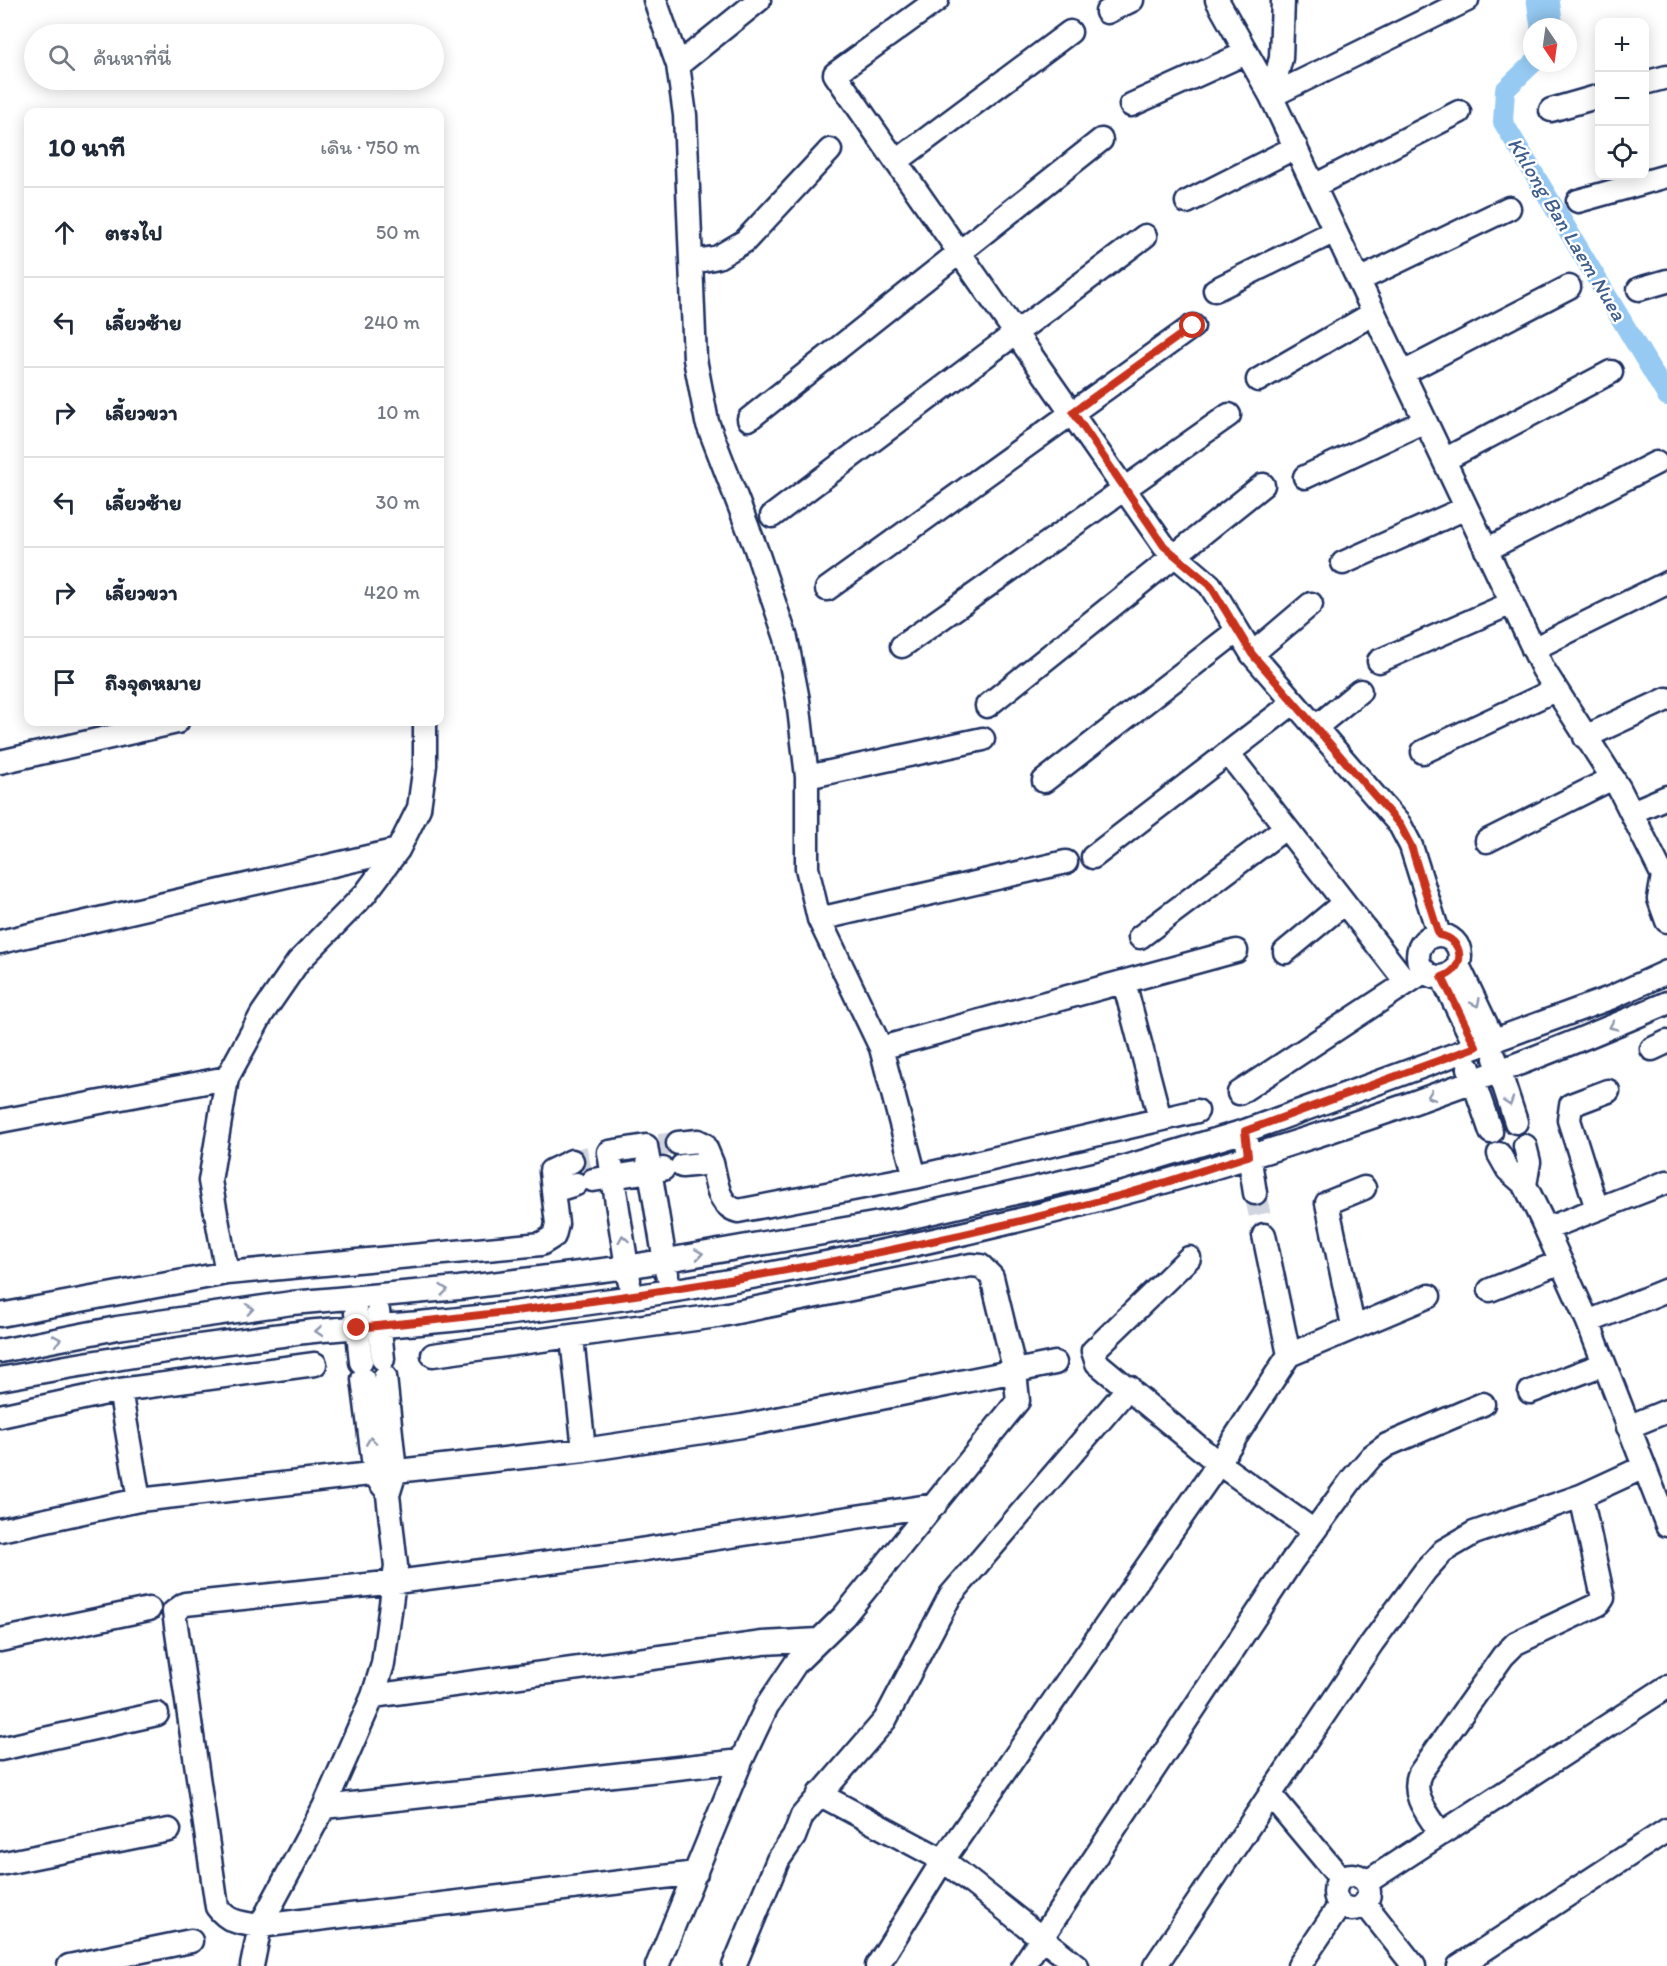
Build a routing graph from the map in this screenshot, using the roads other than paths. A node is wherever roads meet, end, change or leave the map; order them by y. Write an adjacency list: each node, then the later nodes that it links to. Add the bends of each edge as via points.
1 (655, 0): 11 (street)
2 (759, 0): 11 (street)
3 (937, 0): 22 (street, via 835,74)
4 (1132, 0): 8 (street)
5 (1217, 0): 10 (street)
6 (1283, 0): 14 (street, via 1281,57)
7 (1467, 0): 14 (street)
8 (1107, 12)
9 (1070, 32): 22 (street)
10 (1246, 53): 14 (street); 16 (street)
11 (678, 64): 31 (street, via 685,114)
12 (1667, 77): 13 (street)
13 (1649, 82)
14 (1271, 96): 20 (street)
15 (1595, 97): 17 (street)
16 (1131, 105)
17 (1551, 110)
18 (1459, 112): 24 (street)
19 (1101, 140): 30 (street)
20 (1296, 147): 24 (street); 25 (street)
21 (830, 150): 31 (street, via 746,241 717,257)
22 (897, 161): 30 (street)
23 (1667, 176): 26 (street)
24 (1314, 186): 28 (street)
25 (1187, 201)
26 (1578, 201)
27 (1509, 207): 32 (street)
28 (1335, 231): 32 (street); 36 (street)
29 (1145, 236): 39 (street)
30 (960, 252): 39 (street); 45 (street)
31 (693, 262): 79 (street, via 695,359 707,422 786,638)
32 (1359, 280): 37 (street)
33 (1667, 281): 35 (street)
34 (1569, 287): 41 (street)
35 (1639, 289)
36 (1215, 290)
37 (1374, 313): 41 (street); 42 (street)
38 (1193, 326): 43 (street)
39 (1017, 332): 43 (street); 53 (street)
40 (1611, 372): 47 (street)
41 (1403, 373): 46 (street)
42 (1258, 380)
43 (1073, 412): 51 (street); 58 (street)
44 (1229, 415): 51 (street)
45 (749, 419)
46 (1425, 421): 47 (street); 49 (street)
47 (1444, 460): 52 (street)
48 (1656, 463): 54 (street)
49 (1305, 477)
50 (1263, 485): 55 (street)
51 (1126, 488): 55 (street, via 1164,546); 62 (street)
52 (1466, 508): 54 (street); 56 (street)
53 (772, 516)
54 (1486, 550): 59 (street)
55 (1175, 555): 61 (street, via 1210,585); 70 (street)
56 (1343, 563)
57 (1667, 583): 63 (street)
58 (828, 589)
59 (1512, 603): 63 (street); 65 (street)
60 (1311, 604): 64 (street)
61 (1237, 631): 64 (street); 81 (street)
62 (902, 646)
63 (1533, 649): 66 (street)
64 (1252, 654): 69 (street)
65 (1379, 661)
66 (1555, 690): 74 (street); 76 (street)
67 (1360, 691): 73 (street)
68 (1667, 699): 74 (street)
69 (1293, 703): 73 (street); 77 (street)
70 (987, 706)
71 (159, 726): 78 (street)
72 (425, 726): 86 (street, via 419,808)
73 (1315, 728): 93 (street, via 1400,825 1411,846)
74 (1585, 737): 80 (street)
75 (983, 739): 79 (street)
76 (1423, 752)
77 (1228, 753): 84 (street); 87 (street)
78 (0, 762)
79 (807, 777): 91 (street, via 807,868)
80 (1613, 778): 83 (street); 85 (street)
81 (1044, 781)
82 (1667, 797): 83 (street)
83 (1632, 812): 89 (street)
84 (1285, 828): 90 (street); 94 (street)
85 (1486, 841)
86 (398, 850): 95 (street); 105 (street, via 365,894 298,962 262,1014)
87 (1093, 856)
88 (1066, 862): 91 (street)
89 (1665, 877): 92 (street, via 1659,899)
90 (1344, 903): 97 (street); 99 (street)
91 (819, 919): 103 (street)
92 (1667, 921)
93 (1439, 935): 99 (street, via 1426,939 1418,951 1419,964); 99 (street, via 1452,939 1460,951)
94 (1140, 937)
95 (0, 942)
96 (1236, 951): 100 (street)
97 (1285, 952)
98 (1667, 972): 102 (street, via 1610,998)
99 (1433, 974): 102 (street); 108 (street)
100 (1124, 982): 103 (street); 110 (street)
101 (1667, 1003): 104 (street, one-way to 104)
102 (1481, 1046): 104 (street); 106 (street); 113 (street)
103 (881, 1048): 122 (street)
104 (1499, 1071): 106 (street); 112 (street, one-way to 112)
105 (227, 1077): 111 (street); 136 (street, via 210,1180)
106 (1473, 1081): 114 (street); 119 (street, one-way to 119)
107 (1608, 1091): 129 (street, via 1571,1105 1569,1120)
108 (1239, 1093)
109 (1197, 1112): 110 (street)
110 (1160, 1119): 122 (street)
111 (0, 1121)
112 (1516, 1122)
113 (1245, 1131): 119 (street); 133 (street, one-way to 113, via 903,1219 1122,1168)
114 (1491, 1132)
115 (661, 1144): 118 (street); 120 (street, via 698,1141 704,1144); 121 (street)
116 (1525, 1146): 125 (street, via 1529,1162)
117 (1498, 1154): 125 (street)
118 (590, 1156): 123 (street); 127 (street, via 551,1171)
119 (1248, 1156): 128 (street); 137 (street, via 1127,1194 914,1246)
120 (712, 1163): 121 (street); 122 (street, via 721,1198 728,1208 738,1211)
121 (665, 1168): 123 (street); 133 (street)
122 (915, 1177)
123 (594, 1181): 127 (street); 135 (street, one-way to 123)
124 (1667, 1182): 129 (street)
125 (1525, 1185): 130 (street)
126 (1364, 1188): 146 (street, via 1327,1203)
127 (553, 1191): 136 (street, via 557,1224 554,1236 542,1244)
128 (1255, 1193)
129 (1597, 1209): 130 (street)
130 (1546, 1229): 134 (street)
131 (1264, 1235): 152 (street)
132 (1189, 1258): 160 (street, via 1093,1351 1097,1363)
133 (665, 1260): 135 (street); 137 (street)
134 (1561, 1262): 138 (street); 144 (street)
135 (627, 1267): 140 (street, one-way to 135); 142 (street)
136 (227, 1274): 143 (street)
137 (670, 1290): 142 (street)
138 (1490, 1290)
139 (1667, 1290): 144 (street)
140 (366, 1296): 145 (street); 147 (street, one-way to 140); 148 (street)
141 (1429, 1296): 146 (street)
142 (632, 1297): 145 (street)
143 (0, 1315)
144 (1588, 1322): 156 (street)
145 (380, 1326): 148 (street); 158 (street)
146 (1353, 1326): 152 (street)
147 (117, 1328): 150 (street, one-way to 147); 153 (street)
148 (357, 1328): 153 (street, one-way to 153); 158 (street)
149 (572, 1338): 151 (street); 157 (street, via 717,1316 971,1264 981,1266 993,1277); 167 (street)
150 (0, 1351)
151 (434, 1355)
152 (1289, 1355): 168 (street)
153 (123, 1356): 159 (street)
154 (1055, 1363): 157 (street)
155 (315, 1364): 161 (street)
156 (1604, 1364): 162 (street); 166 (street)
157 (1015, 1372): 167 (street, via 742,1426); 173 (street, via 1018,1401)
158 (374, 1377): 170 (street)
159 (0, 1379)
160 (1129, 1387): 168 (street); 186 (street, via 950,1596 885,1720)
161 (120, 1390): 165 (street); 172 (street)
162 (1530, 1392)
163 (1483, 1404): 176 (street, via 1387,1445 1372,1456)
164 (1667, 1411): 166 (street)
165 (0, 1416)
166 (1628, 1427): 169 (street)
167 (584, 1450): 170 (street)
168 (1218, 1463): 176 (street); 192 (street)
169 (1644, 1467): 171 (street); 174 (street)
170 (385, 1474): 172 (street); 177 (street)
171 (1581, 1496): 187 (street, via 1474,1533 1443,1551 1372,1644); 191 (street, via 1603,1598 1599,1604 1509,1650 1474,1694 1415,1784 1417,1796)
172 (139, 1500): 175 (street)
173 (935, 1504): 177 (street, via 735,1537); 180 (street, via 844,1616)
174 (1667, 1525)
175 (0, 1530)
176 (1314, 1531): 199 (street)
177 (396, 1582): 182 (street, via 383,1664); 198 (street, via 185,1605 174,1612 217,1907 233,1922)
178 (149, 1609): 179 (street)
179 (0, 1640)
180 (819, 1640): 182 (street, via 763,1643); 185 (street, via 796,1663 773,1697)
181 (1667, 1687): 191 (street)
182 (373, 1696): 188 (street)
183 (158, 1714): 184 (street)
184 (0, 1749)
185 (741, 1761): 188 (street); 194 (street)
186 (819, 1794): 192 (street); 204 (street, via 801,1816 794,1837 778,1860)
187 (1270, 1794): 195 (street); 208 (street)
188 (324, 1807): 198 (street)
189 (169, 1830): 193 (street)
190 (1667, 1830): 211 (street)
191 (1441, 1834): 196 (street)
192 (943, 1860): 199 (street); 205 (street)
193 (0, 1864)
194 (696, 1873): 198 (street); 203 (street)
195 (1341, 1879): 196 (street, via 1354,1874); 197 (street, via 1335,1887)
196 (1366, 1893): 197 (street, via 1353,1909); 210 (street)
197 (1340, 1905): 209 (street)
198 (260, 1926): 202 (street)
199 (1042, 1936): 206 (street); 207 (street)
200 (191, 1941): 201 (street)
201 (69, 1966)
202 (252, 1966)
203 (657, 1966)
204 (734, 1966)
205 (877, 1966)
206 (1023, 1966)
207 (1077, 1966)
208 (1155, 1966)
209 (1299, 1966)
210 (1414, 1966)
211 (1459, 1966)

